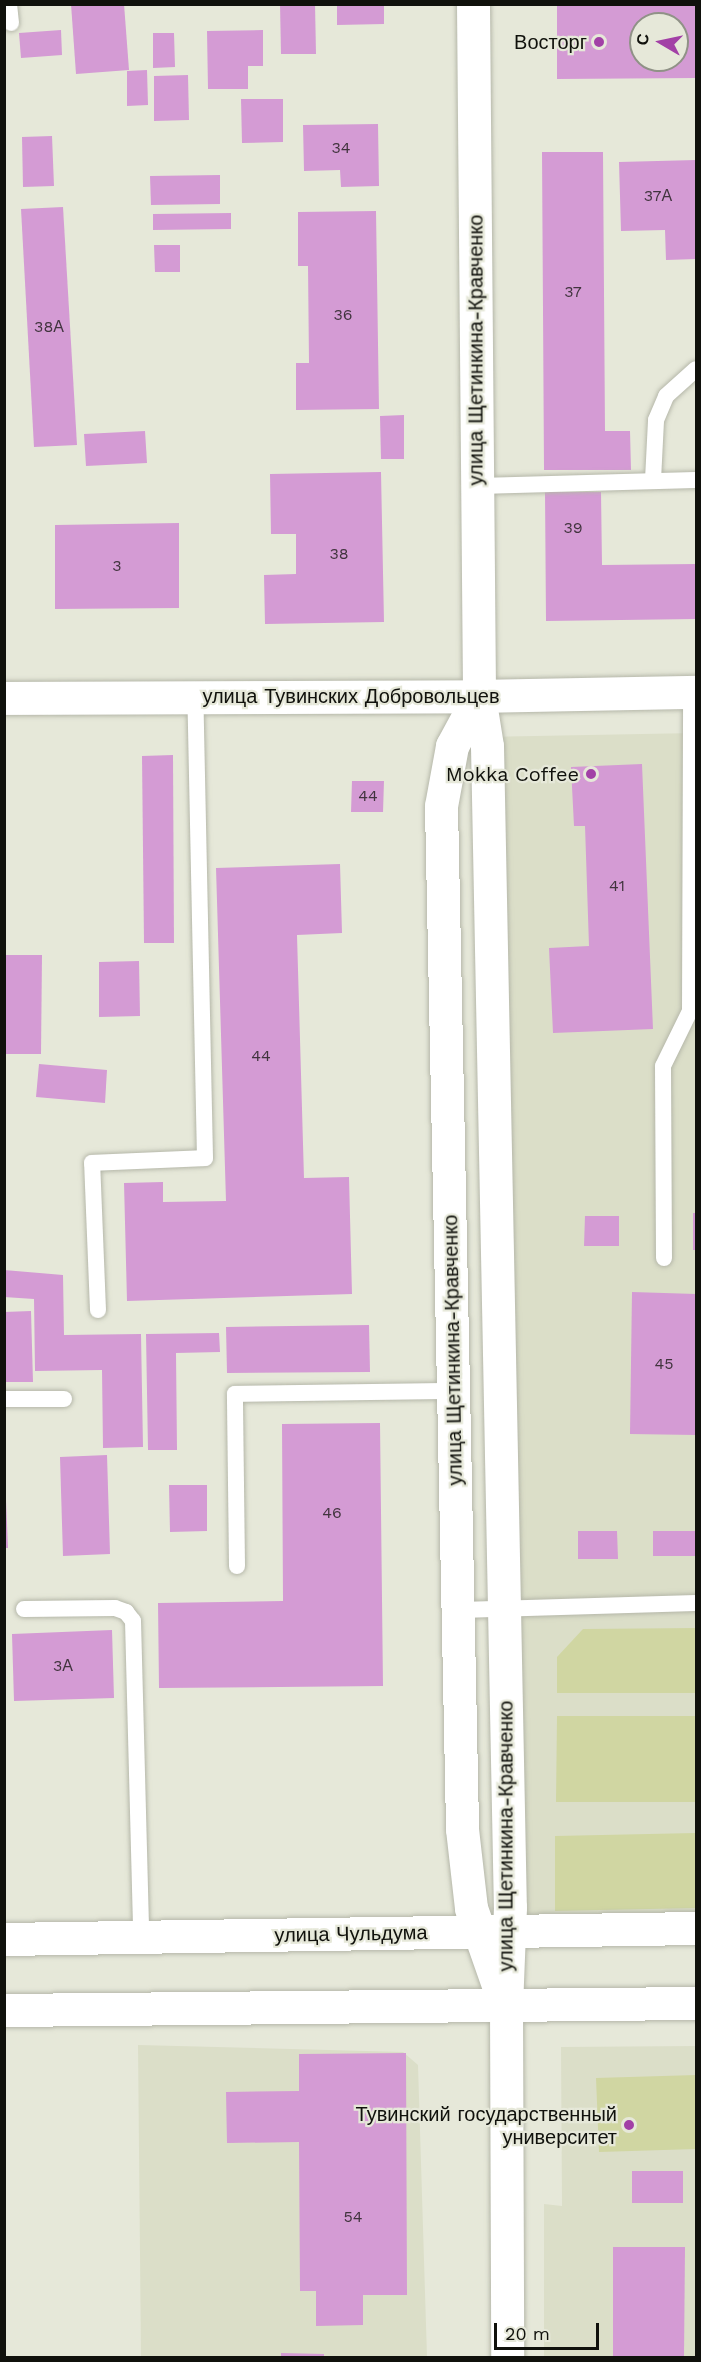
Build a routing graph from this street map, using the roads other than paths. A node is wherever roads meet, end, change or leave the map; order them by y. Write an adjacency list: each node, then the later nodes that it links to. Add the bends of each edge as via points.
1 (9, 4): 3 (lane)
2 (473, 4): 7 (street, улица Щетинкина-Кравченко)
3 (11, 23)
4 (696, 369): 5 (lane, via 666,396 656,420)
5 (653, 480): 6 (lane); 7 (lane)
6 (696, 480)
7 (478, 486): 9 (street, улица Щетинкина-Кравченко)
8 (693, 692): 9 (street, улица Тувинских Добровольцев); 12 (lane, via 690,1011 663,1066)
9 (478, 696): 10 (street, улица Тувинских Добровольцев); 14 (street, улица Щетинкина-Кравченко, via 452,746 441,806); 20 (street, улица Щетинкина-Кравченко, via 487,746)
10 (195, 697): 11 (street, улица Тувинских Добровольцев); 13 (lane, via 205,1158 92,1162)
11 (4, 699)
12 (664, 1258)
13 (98, 1310)
14 (454, 1391): 17 (lane, via 235,1394); 21 (street, улица Щетинкина-Кравченко)
15 (4, 1399): 16 (lane)
16 (64, 1399)
17 (237, 1566)
18 (696, 1603): 20 (lane)
19 (24, 1609): 24 (lane, via 115,1608 126,1612 133,1621)
20 (504, 1609): 21 (lane); 23 (street, улица Щетинкина-Кравченко)
21 (460, 1610): 23 (street, улица Щетинкина-Кравченко, via 464,1866)
22 (696, 1928): 23 (street, улица Чульдума)
23 (493, 1932): 24 (street, улица Чульдума); 27 (street, улица Щетинкина-Кравченко)
24 (141, 1937): 25 (street, улица Чульдума)
25 (4, 1939)
26 (696, 2003): 27 (street)
27 (506, 2005): 28 (street); 29 (street, улица Щетинкина-Кравченко)
28 (4, 2010)
29 (507, 2358)

